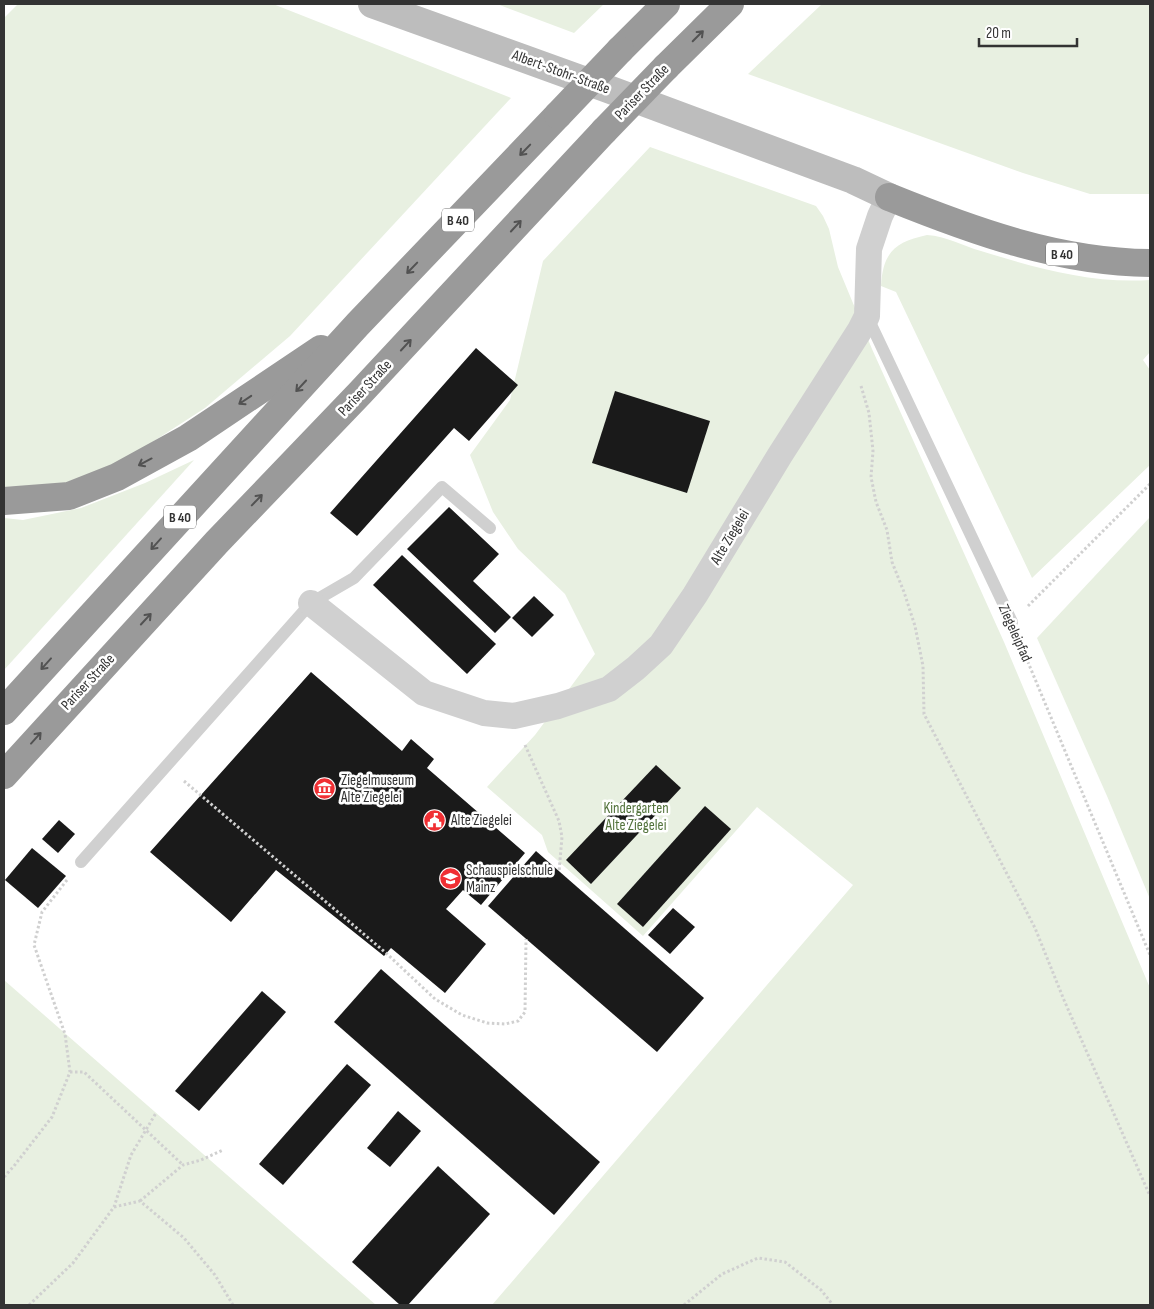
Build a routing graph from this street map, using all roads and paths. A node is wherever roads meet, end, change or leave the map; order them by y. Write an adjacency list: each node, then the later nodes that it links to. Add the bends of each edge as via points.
1 (372, 4): 4 (street, Albert-Stohr-Straße, via 853,180)
2 (666, 4): 7 (highway, B 40, one-way to 7, bridge)
3 (730, 4): 17 (highway, Pariser Straße, one-way to 3, bridge, via 217,542 604,131)
4 (889, 197): 5 (highway, B 40, via 941,218 1045,251 1100,261); 6 (street, Alte Ziegelei, via 869,249)
5 (1150, 263)
6 (867, 316): 8 (street, Alte Ziegelei); 13 (lane, Ziegeleipfad)
7 (358, 324): 10 (highway, B 40, one-way to 10, via 188,438 117,477 69,496); 14 (highway, B 40, one-way to 14)
8 (849, 347): 15 (street, Alte Ziegelei, via 661,645 609,689); 28 (path, via 869,413 873,451 871,477 876,502 887,530 892,562 915,626 922,666 924,714 1035,928)
9 (1150, 484): 13 (path)
10 (4, 502)
11 (490, 528): 12 (lane, via 442,487 354,578)
12 (311, 603): 15 (street, Alte Ziegelei, via 424,693 484,713); 16 (lane)
13 (1012, 622): 21 (path, Ziegeleipfad)
14 (4, 712)
15 (514, 716): 19 (path, via 559,821 562,837)
16 (166, 766): 18 (lane); 20 (path, via 386,953 435,999 462,1016 487,1023 518,1021 525,1012)
17 (4, 775)
18 (82, 862): 22 (path, via 42,912 34,946 65,1034)
19 (559, 872)
20 (526, 939)
21 (1150, 955)
22 (70, 1072): 24 (path, via 84,1072); 27 (path, via 52,1117)
23 (156, 1113): 24 (path)
24 (146, 1130): 26 (path); 30 (path, via 132,1155)
25 (223, 1150): 26 (path)
26 (183, 1166): 29 (path)
27 (4, 1177)
28 (1150, 1196)
29 (140, 1202): 30 (path); 32 (path, via 184,1238 215,1275)
30 (114, 1207): 31 (path, via 73,1263)
31 (29, 1305)
32 (233, 1305)
33 (684, 1305): 34 (path, via 722,1274 758,1258 785,1262 821,1290)
34 (833, 1305)

